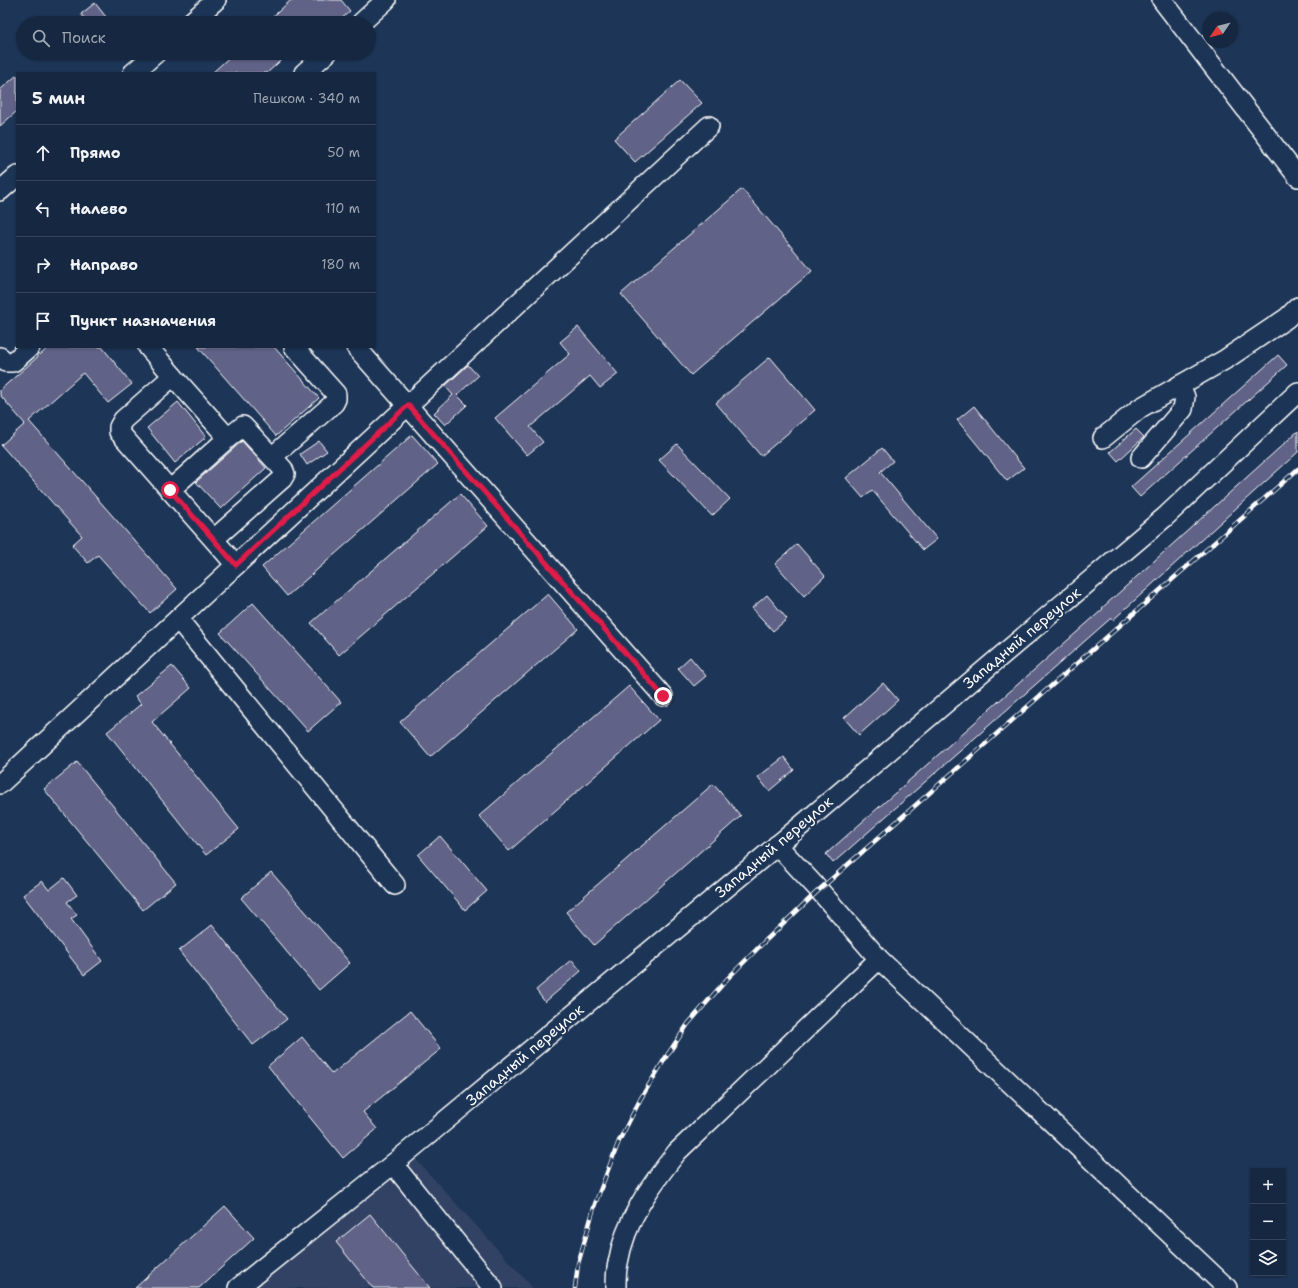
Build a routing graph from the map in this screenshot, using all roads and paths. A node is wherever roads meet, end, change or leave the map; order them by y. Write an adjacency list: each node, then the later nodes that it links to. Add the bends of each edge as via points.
1 (216, 0): 4 (street)
2 (386, 0): 5 (street)
3 (1162, 0): 12 (street)
4 (198, 16)
5 (369, 16)
6 (148, 60): 8 (street)
7 (319, 60): 9 (street)
8 (134, 72)
9 (305, 72)
10 (709, 126): 23 (street)
11 (16, 177): 13 (street)
12 (1298, 177)
13 (0, 191)
14 (1298, 307): 21 (street, via 1287,318 1226,359)
15 (29, 348): 19 (street, via 13,362 6,362)
16 (149, 348): 20 (street)
17 (295, 348): 26 (street, via 336,394 336,399)
18 (357, 348): 23 (street)
19 (0, 357)
20 (173, 376): 24 (street); 28 (street, via 123,420 119,427 119,432)
21 (1180, 385): 25 (street, via 1140,408); 27 (street, via 1185,396 1183,408)
22 (1298, 392): 34 (street, Западный переулок, via 1165,517)
23 (408, 405): 30 (street); 32 (street)
24 (228, 438): 26 (street, via 243,426); 28 (street)
25 (1103, 438)
26 (272, 457): 29 (street, via 283,469 285,474 282,479)
27 (1141, 458)
28 (170, 490): 29 (street)
29 (214, 539): 30 (street)
30 (236, 565): 31 (street)
31 (178, 619): 33 (street); 35 (street)
32 (663, 696)
33 (0, 784)
34 (777, 846): 36 (street); 37 (street, Западный переулок)
35 (395, 885)
36 (879, 959): 40 (street, via 677,1152 650,1187 628,1229 617,1264); 41 (street)
37 (393, 1164): 38 (street, Западный переулок); 39 (street)
38 (238, 1288)
39 (493, 1288)
40 (616, 1288)
41 (1227, 1288)

